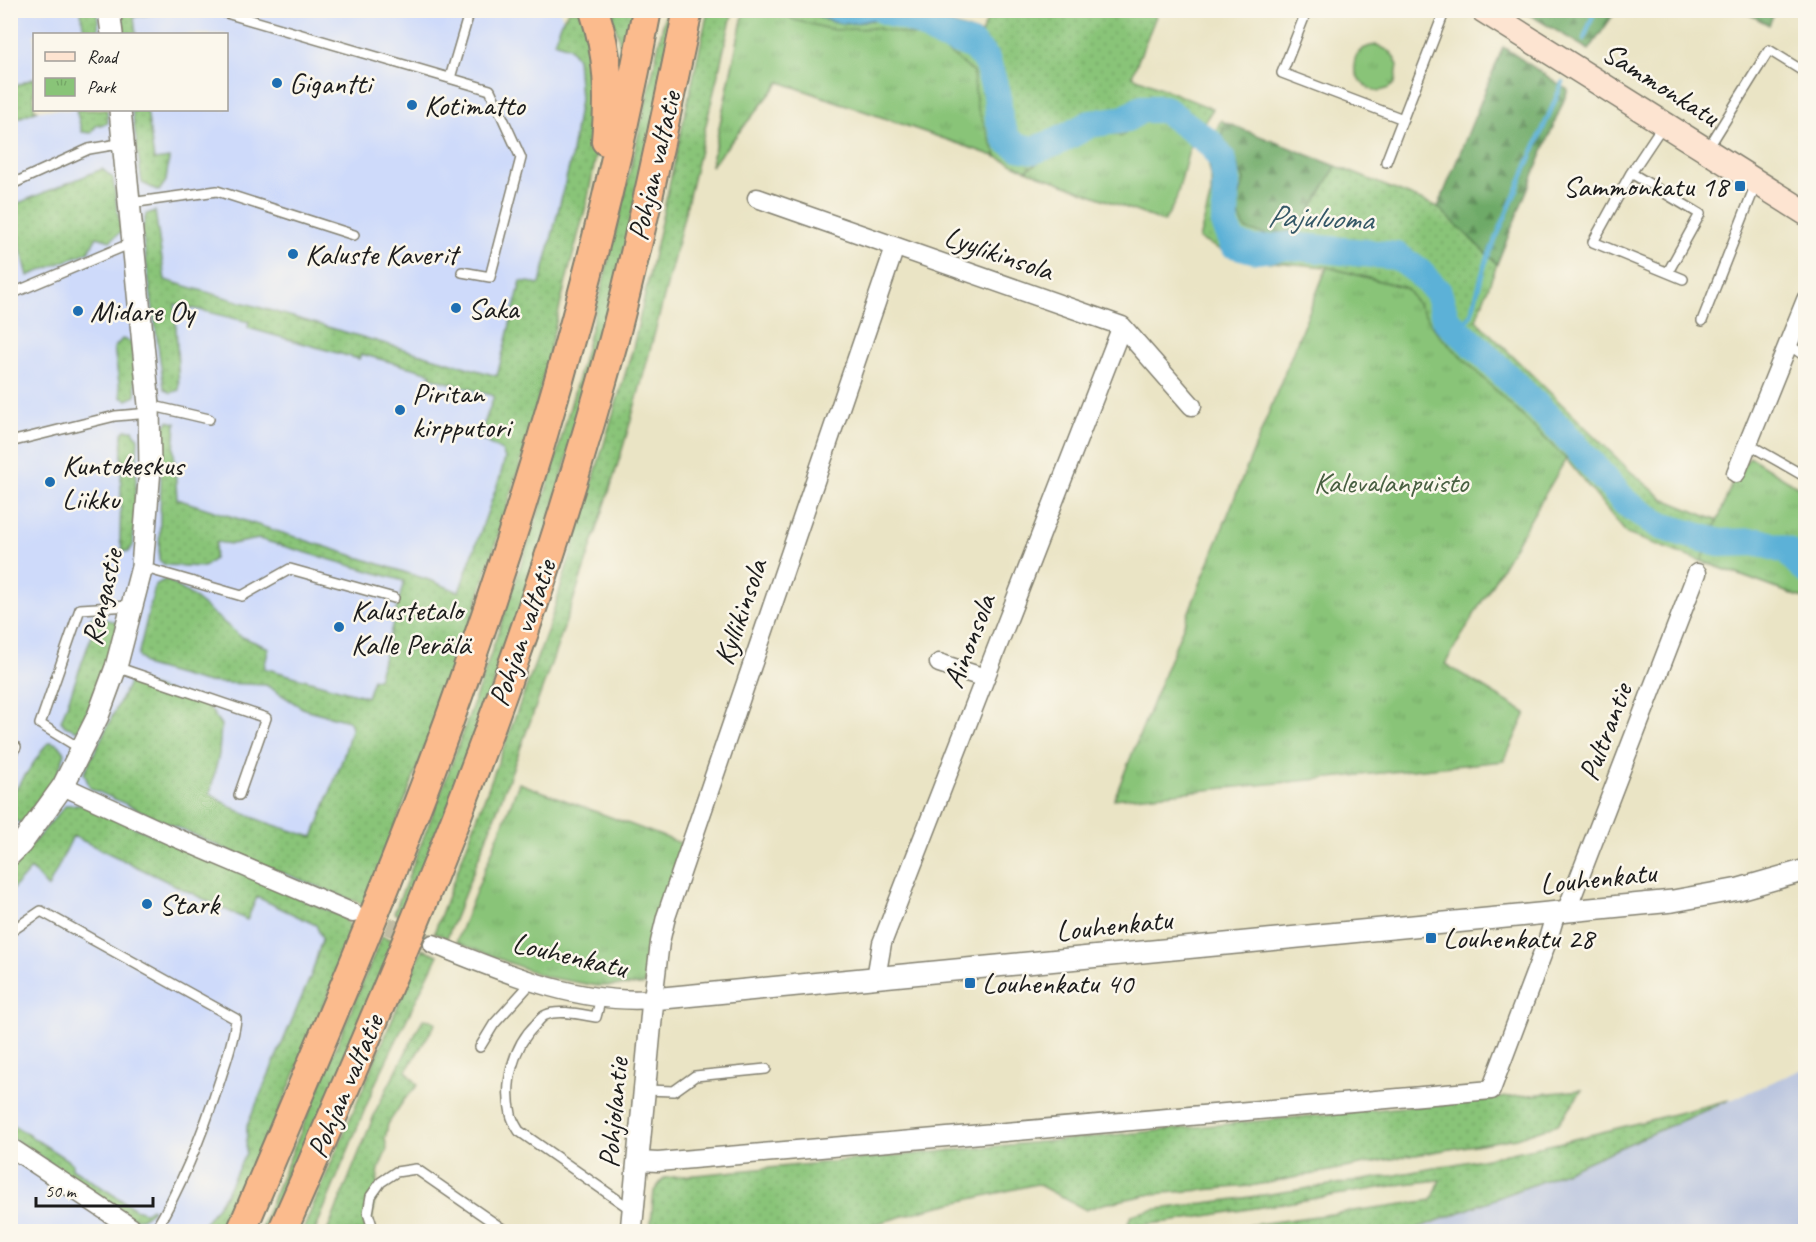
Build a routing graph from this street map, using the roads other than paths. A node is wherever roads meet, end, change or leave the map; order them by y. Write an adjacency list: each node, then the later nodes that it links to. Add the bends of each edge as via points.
1 (109, 10): 10 (street)
2 (216, 10): 12 (lane)
3 (470, 10): 12 (lane)
4 (594, 10): 27 (highway, via 609,79)
5 (647, 10): 27 (highway, Pohjan valtatie)
6 (688, 10): 74 (highway, Pohjan valtatie, via 614,340 556,533 480,755 368,1035)
7 (1307, 10): 14 (lane, via 1282,73)
8 (1445, 10): 14 (lane)
9 (1483, 10): 15 (main road, Sammonkatu)
10 (112, 33)
11 (1806, 73): 17 (lane, via 1769,50)
12 (450, 78): 29 (lane, via 490,90 521,158 490,277)
13 (120, 111): 16 (street, Rengastie)
14 (1403, 118): 18 (lane)
15 (1665, 123): 17 (main road, Sammonkatu); 19 (lane)
16 (124, 144): 21 (lane, via 89,149); 23 (street, Rengastie)
17 (1707, 150): 20 (main road, Sammonkatu)
18 (1386, 162)
19 (1631, 173): 30 (lane, via 1700,214); 30 (lane, via 1593,242)
20 (1757, 182): 24 (main road, Sammonkatu); 34 (lane)
21 (10, 185)
22 (757, 198): 28 (street, Lyylikinsola)
23 (130, 203): 25 (lane, via 217,191); 26 (street, Rengastie)
24 (1806, 213)
25 (354, 235)
26 (134, 242): 32 (lane); 39 (street, Rengastie)
27 (596, 247): 73 (highway, Pohjan valtatie, via 540,449 448,722 351,972)
28 (895, 247): 35 (street, Lyylikinsola); 64 (street, Kyllikinsola, via 666,917)
29 (462, 272)
30 (1668, 272): 31 (lane)
31 (1683, 279)
32 (18, 291)
33 (1806, 300): 36 (street)
34 (1702, 321)
35 (1122, 326): 38 (street, Lyylikinsola); 51 (street, Ainonsola)
36 (1788, 344): 37 (lane); 42 (street)
37 (1806, 357)
38 (1192, 406)
39 (150, 409): 40 (lane); 41 (lane); 45 (street, Rengastie, via 150,469)
40 (209, 419)
41 (10, 442)
42 (1748, 444): 43 (street); 44 (lane)
43 (1736, 473)
44 (1806, 477)
45 (142, 567): 47 (lane, via 242,596 290,569); 48 (street, Rengastie)
46 (1697, 573): 58 (street, Pultrantie)
47 (394, 598)
48 (133, 606): 50 (street, Rengastie); 52 (lane, via 80,609 40,724)
49 (939, 663): 51 (street)
50 (116, 667): 52 (street, Rengastie); 54 (lane, via 266,718)
51 (985, 678): 61 (street, Ainonsola, via 882,943)
52 (82, 749): 53 (street, Rengastie)
53 (63, 786): 55 (street, Rengastie); 57 (street)
54 (239, 795)
55 (16, 846)
56 (1806, 870): 58 (street, Louhenkatu, via 1673,901)
57 (353, 912)
58 (1561, 912): 61 (street, Louhenkatu); 69 (street, Pultrantie, via 1491,1090)
59 (10, 932): 72 (lane, via 42,910 236,1019 206,1124)
60 (433, 944): 62 (street, Louhenkatu)
61 (876, 978): 64 (street, Louhenkatu)
62 (532, 982): 63 (street, Louhenkatu); 65 (lane, via 494,1024)
63 (601, 998): 64 (street, Louhenkatu); 70 (lane, via 596,1017 569,1012 546,1015 532,1027 520,1043 513,1063 511,1115 519,1131)
64 (653, 999): 67 (street, Pohjolantie)
65 (480, 1047)
66 (766, 1069): 67 (lane, via 694,1076 674,1091)
67 (645, 1090): 69 (street, Pohjolantie)
68 (10, 1147): 71 (street)
69 (639, 1161): 70 (street, Pohjolantie)
70 (633, 1222)
71 (135, 1230)
72 (154, 1232)
73 (241, 1232)
74 (282, 1232)
75 (374, 1232): 76 (lane, via 368,1213 371,1196 381,1182 396,1172 416,1169)
76 (507, 1232)

